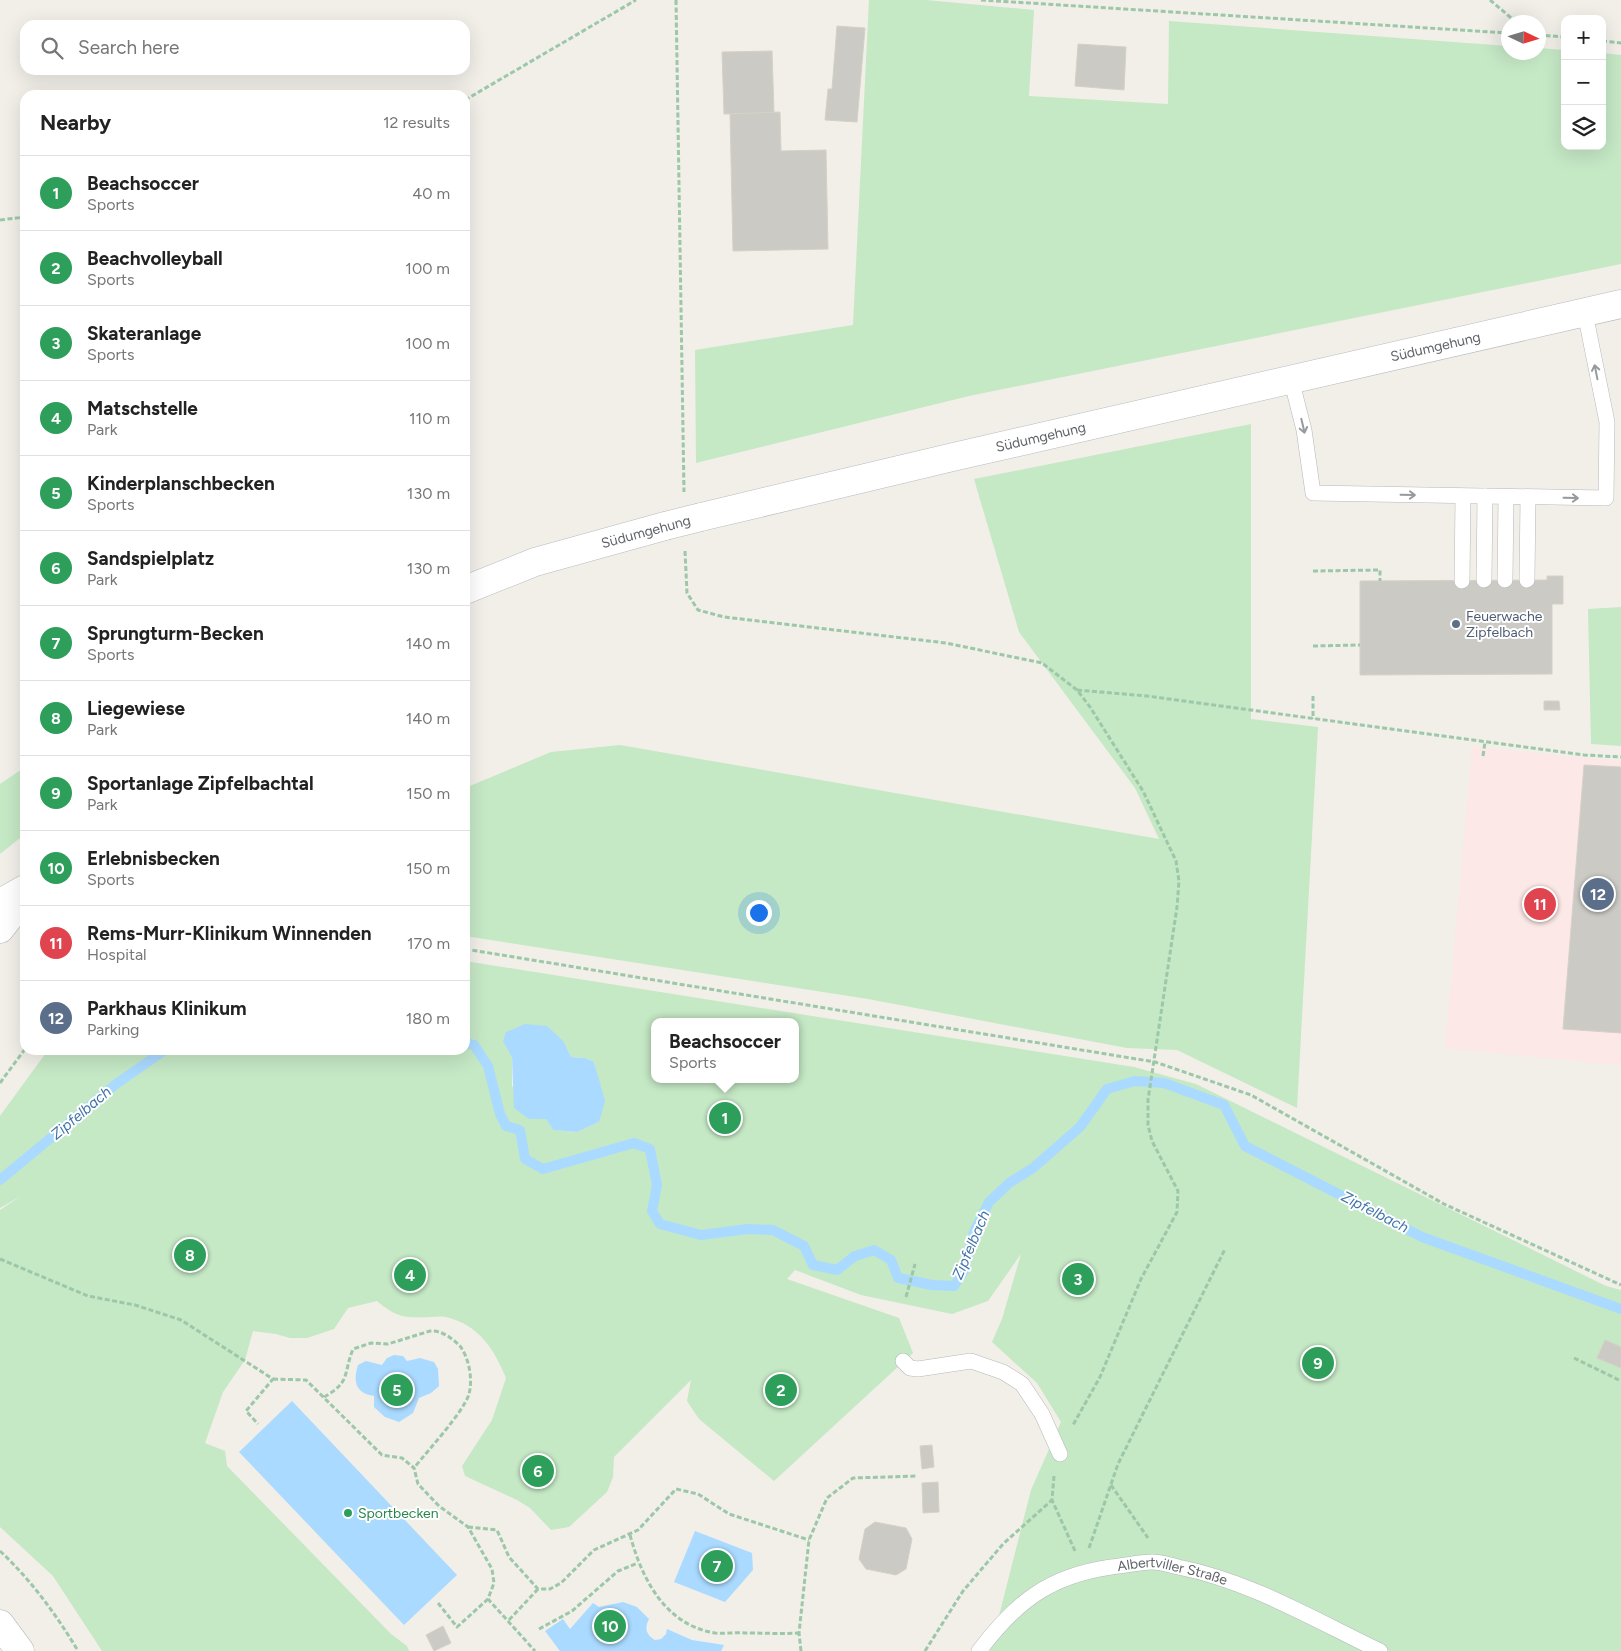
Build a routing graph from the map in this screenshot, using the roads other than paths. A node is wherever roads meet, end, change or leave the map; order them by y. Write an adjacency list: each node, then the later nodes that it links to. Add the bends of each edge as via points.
1 (1621, 304): 2 (main road, Südumgehung)
2 (1585, 314): 3 (main road, Südumgehung); 7 (lane, one-way to 2, via 1606,498 1607,422)
3 (1291, 379): 4 (lane, one-way to 4, via 1304,430 1313,493); 12 (main road, Südumgehung, bridge, via 665,526 535,562)
4 (1463, 496): 5 (lane); 11 (lane)
5 (1485, 496): 6 (lane); 8 (lane)
6 (1506, 496): 7 (lane); 9 (lane)
7 (1528, 497): 10 (lane)
8 (1484, 580)
9 (1504, 580)
10 (1527, 580)
11 (1462, 581)
12 (470, 588)
13 (20, 892): 14 (main road)
14 (0, 903)
15 (20, 904): 16 (main road)
16 (0, 930)
17 (903, 1362): 18 (lane, via 918,1370 972,1361 1003,1372 1022,1384 1042,1414)
18 (1060, 1454)
19 (0, 1624): 20 (main road)
20 (20, 1651)
21 (979, 1651): 22 (lane, Albertviller Straße, via 1000,1622 1050,1583 1083,1573 1153,1562 1204,1572 1243,1585)
22 (1380, 1651)

